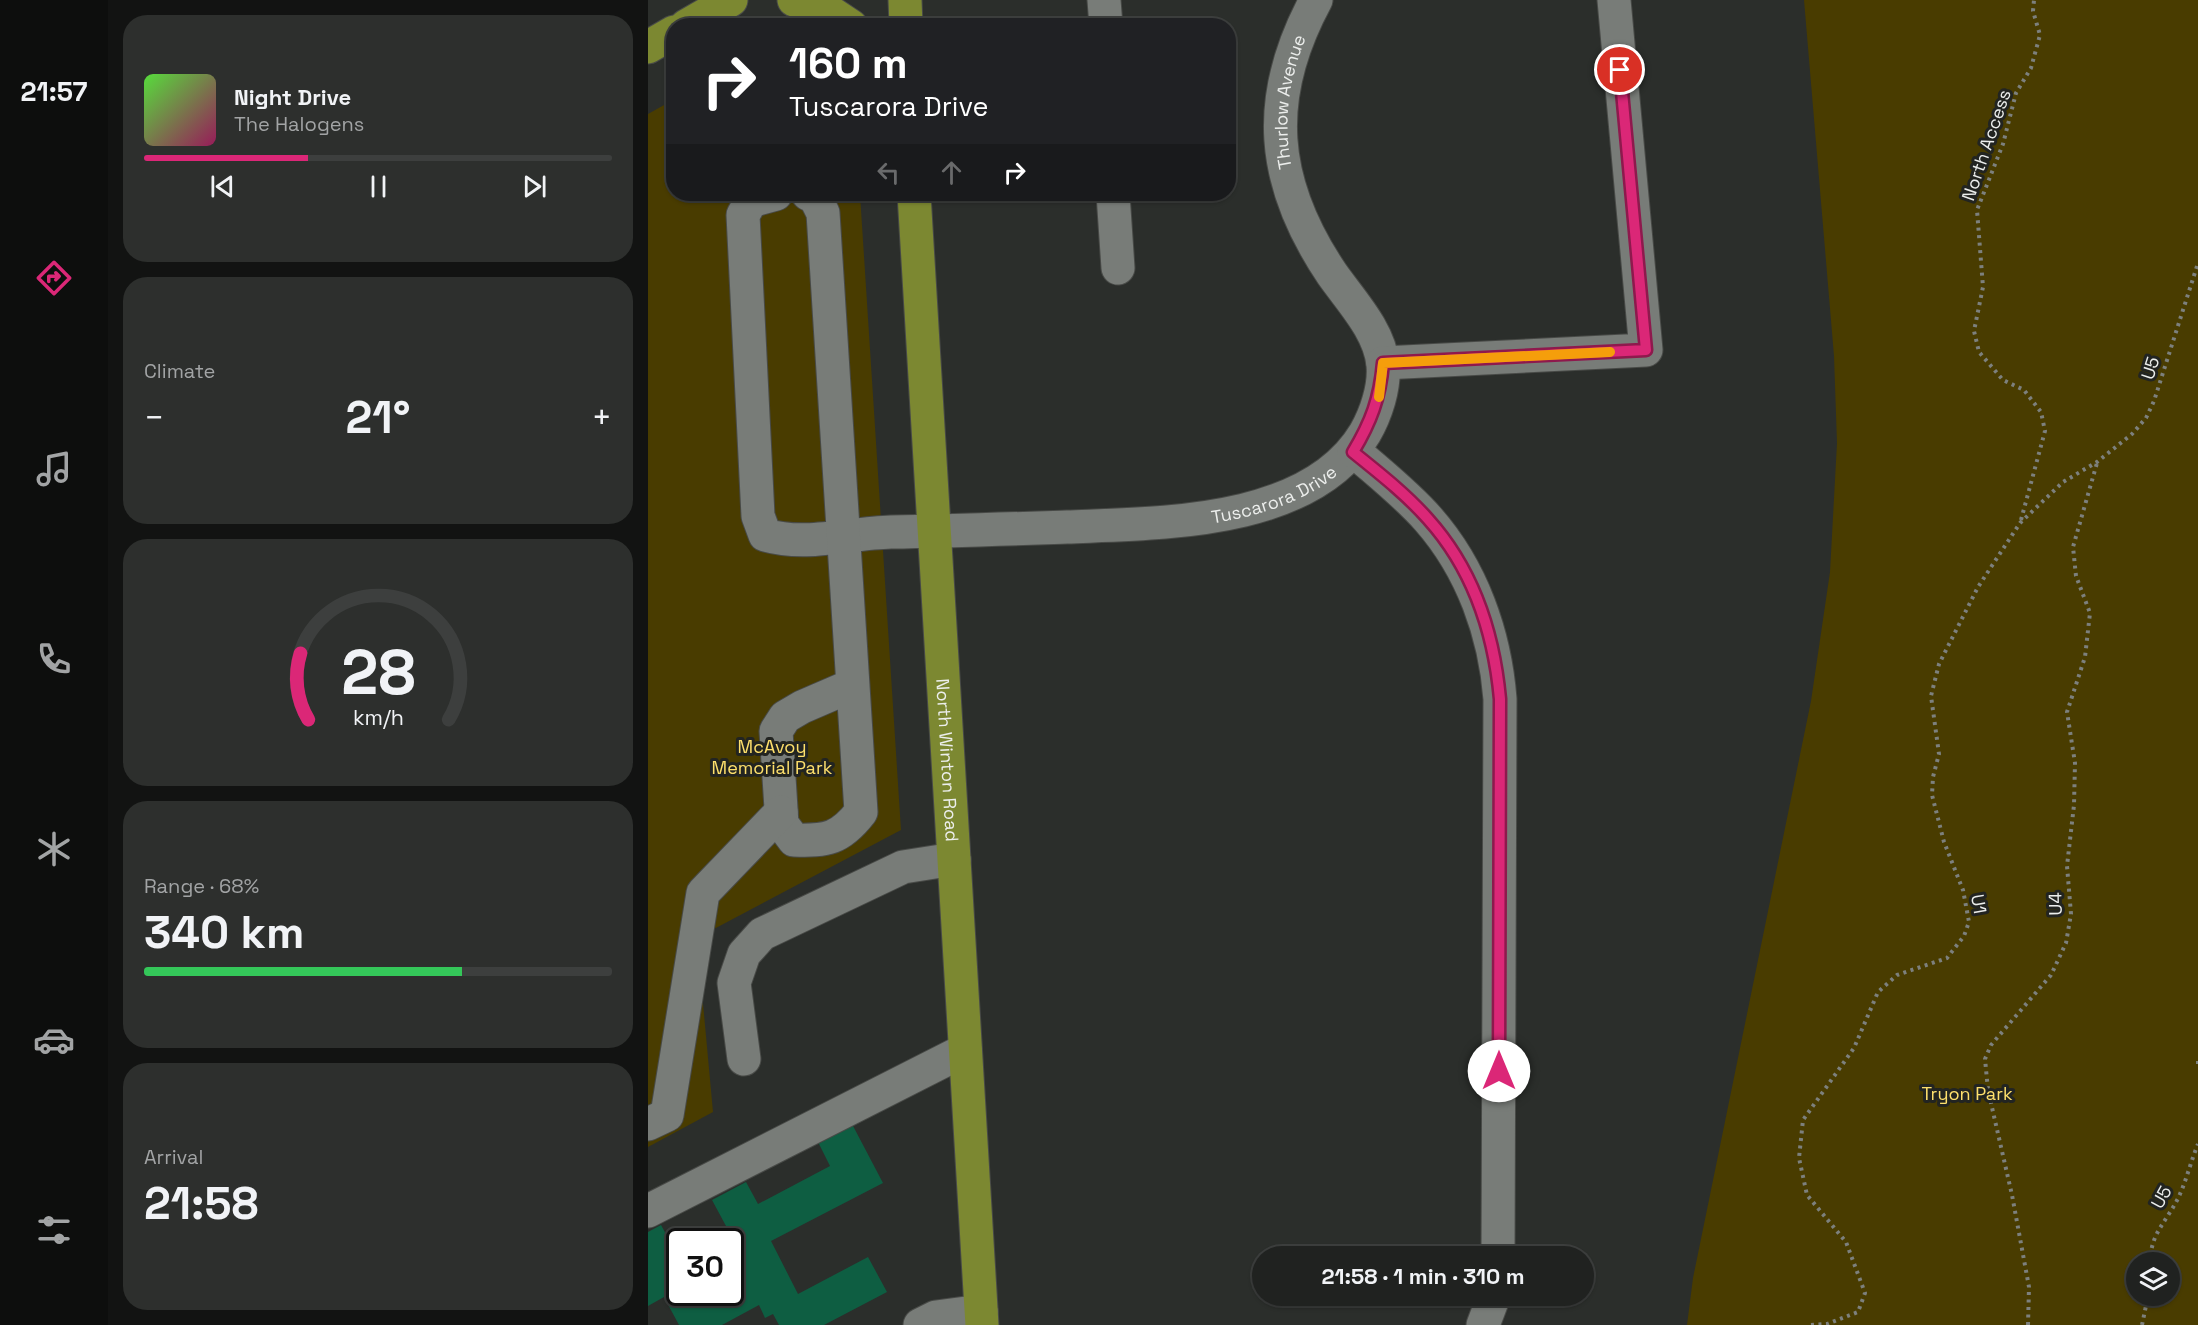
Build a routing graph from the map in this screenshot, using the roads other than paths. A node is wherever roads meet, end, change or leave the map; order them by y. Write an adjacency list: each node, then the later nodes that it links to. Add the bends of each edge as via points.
1 (754, 0): 7 (main road)
2 (794, 0): 8 (main road, via 824,8)
3 (905, 0): 9 (main road)
4 (1104, 0): 10 (street)
5 (1316, 0): 18 (street, Thurlow Avenue, via 1300,30 1285,76 1279,126 1284,171 1303,223 1373,334)
6 (1614, 0): 18 (street, via 1646,350)
7 (710, 12)
8 (839, 18)
9 (906, 18)
10 (1105, 18)
11 (666, 37): 12 (main road)
12 (648, 47)
13 (751, 201): 21 (street, Tuscarora Drive, via 744,215 758,516 765,535 786,541)
14 (817, 201): 21 (street, via 823,213)
15 (914, 201): 20 (main road, North Winton Road)
16 (1114, 201): 17 (street)
17 (1119, 268)
18 (1383, 363): 19 (street, Tuscarora Drive, via 1381,391 1371,422)
19 (1353, 452): 20 (street, Tuscarora Drive, via 1319,479 1282,497 1233,513 1147,524); 29 (street, via 1429,520 1454,554 1481,610 1497,669)
20 (934, 533): 21 (street, Tuscarora Drive); 24 (main road, North Winton Road)
21 (843, 536): 22 (street)
22 (853, 685): 23 (street, via 785,717 777,731); 23 (street, via 861,812 847,830 822,841 794,840 782,824)
23 (781, 812): 27 (street, via 704,893 667,1115)
24 (954, 859): 25 (main road, North Winton Road); 26 (street, via 903,867 762,934 744,954 734,983)
25 (965, 1050): 28 (street); 31 (main road, North Winton Road)
26 (744, 1059)
27 (648, 1124)
28 (648, 1211)
29 (1498, 1246)
30 (1490, 1306): 33 (street)
31 (982, 1318): 32 (street, via 936,1317)
32 (920, 1325)
33 (1483, 1325)

